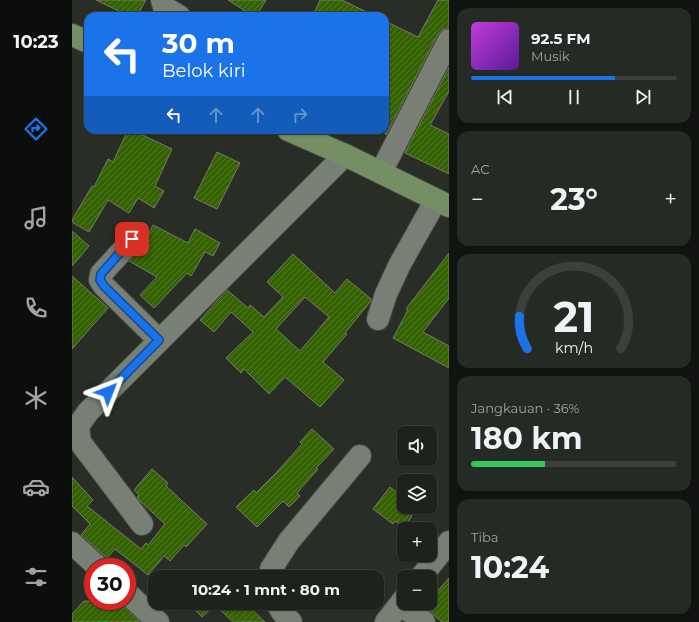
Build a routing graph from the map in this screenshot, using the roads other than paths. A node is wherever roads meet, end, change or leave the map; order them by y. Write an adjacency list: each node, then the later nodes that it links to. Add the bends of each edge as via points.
1 (162, 0): 2 (street, via 164,7)
2 (172, 12)
3 (72, 35): 4 (main road)
4 (84, 40)
5 (449, 40): 8 (street)
6 (297, 134): 7 (main road)
7 (345, 155): 8 (main road); 12 (street)
8 (381, 172): 9 (main road)
9 (443, 203): 11 (street, via 400,264)
10 (132, 239): 12 (street, via 101,274 100,280)
11 (378, 319)
12 (159, 340): 14 (street, via 88,412 78,426 80,442)
13 (360, 456): 18 (street, via 289,541)
14 (142, 524)
15 (449, 542): 19 (street)
16 (72, 543): 17 (street)
17 (88, 558)
18 (271, 570)
19 (427, 570)
20 (136, 601): 24 (street)
21 (397, 608): 26 (street)
22 (281, 610): 25 (street)
23 (411, 610): 27 (street)
24 (158, 622)
25 (291, 622)
26 (386, 622)
27 (424, 622)

